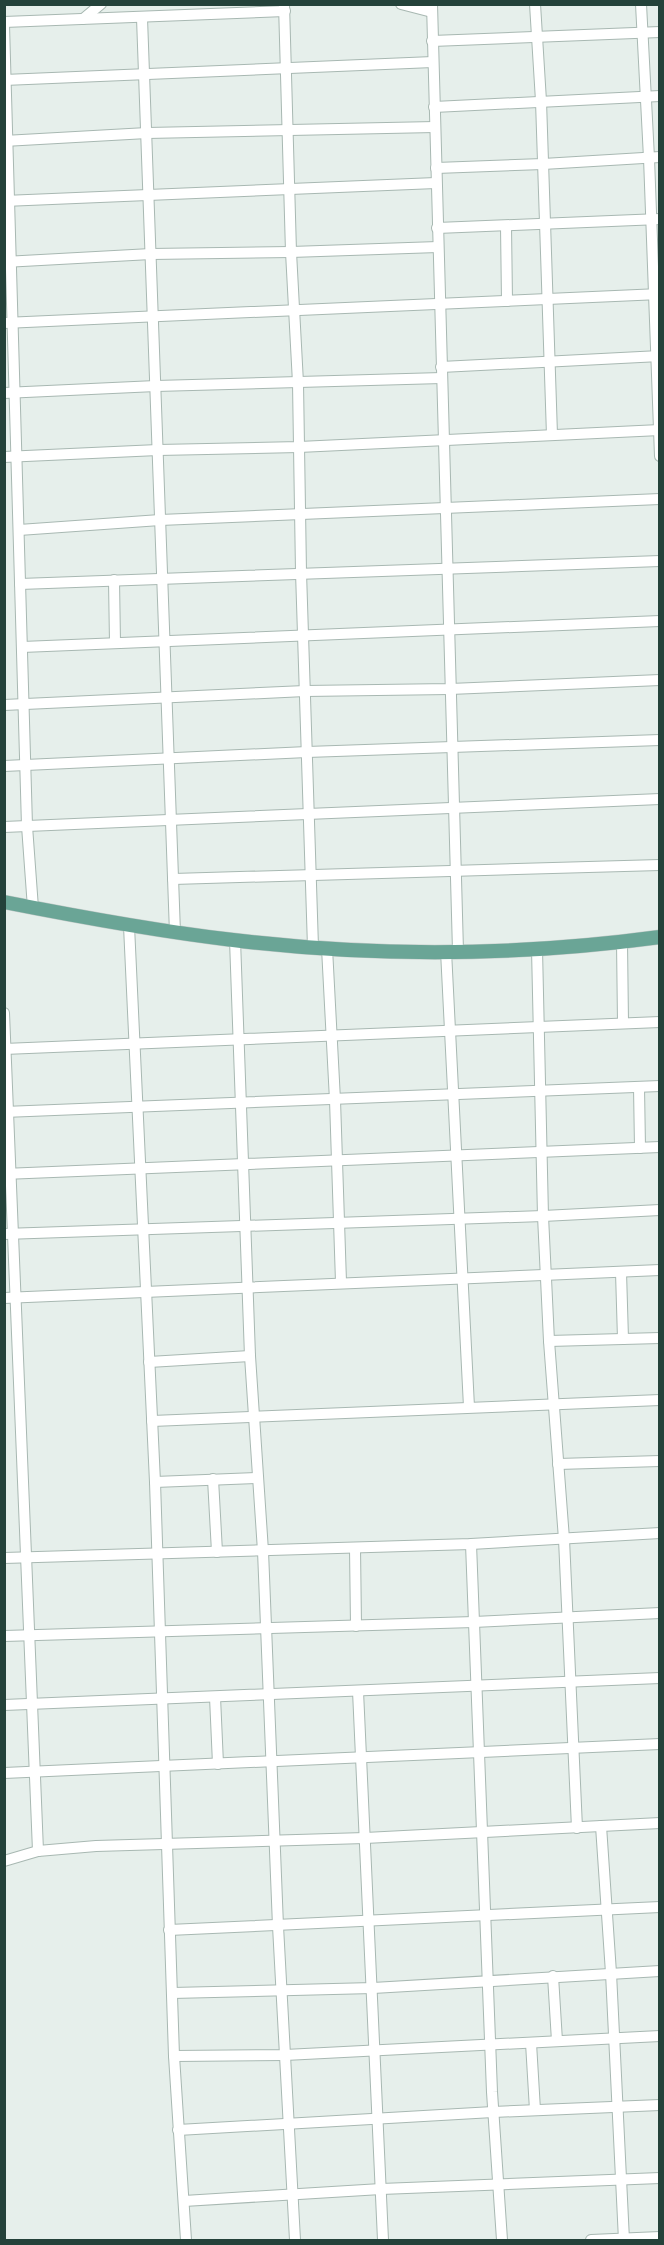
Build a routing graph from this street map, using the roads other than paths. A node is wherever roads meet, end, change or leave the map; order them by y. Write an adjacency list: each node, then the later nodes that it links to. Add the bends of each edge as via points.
1 (101, 4): 8 (street)
2 (401, 4): 6 (street)
3 (535, 4): 12 (street)
4 (641, 4): 11 (street)
5 (285, 8): 7 (street); 15 (street)
6 (432, 8): 13 (street)
7 (142, 18): 8 (street); 16 (street)
8 (82, 20): 9 (street)
9 (4, 23): 17 (street)
10 (660, 32): 11 (street)
11 (642, 33): 12 (street); 18 (street)
12 (537, 37): 13 (street); 20 (street)
13 (432, 41): 14 (street)
14 (433, 62): 15 (street); 21 (street)
15 (286, 69): 16 (street); 23 (street)
16 (145, 75): 17 (street); 24 (street)
17 (5, 80): 25 (street)
18 (645, 96): 19 (street); 20 (street); 26 (street)
19 (660, 96)
20 (541, 101): 21 (street); 27 (street)
21 (434, 107): 22 (street)
22 (435, 127): 23 (street); 28 (street)
23 (287, 130): 24 (street); 30 (street)
24 (147, 133): 25 (street); 31 (street)
25 (6, 141): 32 (street)
26 (654, 157): 27 (street); 33 (street)
27 (543, 164): 28 (street); 34 (street)
28 (436, 168): 29 (street)
29 (436, 183): 30 (street); 36 (street)
30 (289, 191): 31 (street); 38 (street)
31 (149, 194): 32 (street); 39 (street)
32 (7, 201): 40 (street)
33 (655, 220): 34 (street); 41 (street)
34 (544, 225): 35 (street); 42 (street)
35 (506, 226): 36 (street); 43 (street)
36 (437, 228): 37 (street)
37 (438, 247): 38 (street); 44 (street)
38 (291, 252): 39 (street); 45 (street)
39 (151, 254): 40 (street); 46 (street)
40 (8, 262): 47 (street)
41 (657, 294): 42 (street); 48 (street)
42 (548, 299): 43 (street); 49 (street)
43 (507, 301): 44 (street)
44 (440, 304): 45 (street); 50 (street)
45 (294, 309): 46 (street); 51 (street)
46 (153, 316): 47 (street); 52 (street)
47 (9, 322): 53 (street)
48 (658, 356): 49 (street); 54 (street)
49 (550, 362): 50 (street); 55 (street)
50 (441, 372): 51 (street); 56 (street)
51 (298, 382): 52 (street); 57 (street)
52 (156, 386): 53 (street); 58 (street)
53 (10, 393): 61 (street)
54 (659, 430): 55 (street); 59 (street)
55 (552, 435): 56 (street)
56 (443, 439): 57 (street); 63 (street)
57 (299, 447): 58 (street); 64 (street)
58 (158, 450): 61 (street); 65 (street)
59 (660, 456)
60 (4, 457): 61 (street)
61 (17, 457): 66 (street)
62 (660, 498): 63 (street)
63 (445, 508): 64 (street); 68 (street)
64 (299, 514): 65 (street); 69 (street)
65 (160, 520): 66 (street); 70 (street)
66 (19, 530): 72 (street)
67 (660, 561): 68 (street)
68 (447, 570): 69 (street); 74 (street)
69 (301, 572): 70 (street); 75 (street)
70 (162, 578): 71 (street); 76 (street)
71 (114, 580): 72 (street); 77 (street)
72 (20, 584): 78 (street)
73 (660, 621): 74 (street)
74 (449, 630): 75 (street); 80 (street)
75 (303, 634): 76 (street); 81 (street)
76 (165, 641): 77 (street); 82 (street)
77 (115, 643): 78 (street)
78 (22, 647): 83 (street)
79 (660, 680): 80 (street)
80 (450, 689): 81 (street); 86 (street)
81 (305, 691): 82 (street); 87 (street)
82 (167, 697): 83 (street); 88 (street)
83 (24, 704): 84 (street); 89 (street)
84 (4, 705)
85 (660, 740): 86 (street)
86 (451, 748): 87 (street); 92 (street)
87 (307, 752): 88 (street); 93 (street)
88 (169, 758): 89 (street); 94 (street)
89 (26, 765): 90 (street); 95 (street)
90 (4, 766)
91 (660, 798): 92 (street)
92 (454, 808): 93 (street); 98 (street)
93 (310, 814): 94 (street); 99 (street)
94 (171, 819): 95 (street); 100 (street)
95 (27, 826): 96 (street); 102 (street)
96 (4, 827)
97 (660, 865): 98 (street)
98 (455, 872): 99 (street); 110 (street)
99 (312, 875): 100 (street); 108 (street)
100 (173, 879): 104 (street)
101 (4, 902): 102 (main road)
102 (33, 908): 103 (main road)
103 (129, 926): 104 (main road); 118 (street)
104 (175, 933): 106 (main road)
105 (660, 937): 107 (main road)
106 (235, 940): 108 (main road); 117 (street)
107 (622, 942): 109 (main road); 113 (street)
108 (320, 948): 110 (main road); 116 (street)
109 (537, 949): 110 (main road); 114 (street)
110 (452, 951): 115 (street)
111 (4, 1013): 119 (street)
112 (660, 1022): 113 (street)
113 (623, 1023): 114 (street)
114 (539, 1027): 115 (street); 122 (street)
115 (449, 1030): 116 (street); 123 (street)
116 (332, 1035): 117 (street); 124 (street)
117 (238, 1040): 118 (street); 125 (street)
118 (136, 1044): 119 (street); 126 (street)
119 (5, 1049): 127 (street)
120 (660, 1086): 121 (street)
121 (639, 1087): 122 (street); 128 (street)
122 (541, 1090): 123 (street); 130 (street)
123 (452, 1095): 124 (street); 131 (street)
124 (335, 1100): 125 (street); 132 (street)
125 (241, 1102): 126 (street); 133 (street)
126 (139, 1106): 127 (street); 134 (street)
127 (7, 1112): 135 (street)
128 (640, 1148): 129 (street); 130 (street)
129 (660, 1148)
130 (542, 1153): 131 (street); 137 (street)
131 (455, 1156): 132 (street); 138 (street)
132 (338, 1162): 133 (street); 139 (street)
133 (242, 1165): 134 (street); 140 (street)
134 (141, 1169): 135 (street); 141 (street)
135 (8, 1174): 142 (street)
136 (660, 1210): 137 (street)
137 (543, 1216): 138 (street); 145 (street)
138 (459, 1218): 139 (street); 146 (street)
139 (339, 1222): 140 (street); 147 (street)
140 (245, 1225): 141 (street); 148 (street)
141 (143, 1230): 142 (street); 149 (street)
142 (9, 1234): 151 (street)
143 (660, 1270): 144 (street)
144 (621, 1272): 145 (street); 153 (street)
145 (546, 1274): 146 (street); 154 (street)
146 (461, 1277): 147 (street); 159 (street)
147 (341, 1282): 148 (street)
148 (248, 1286): 149 (street); 155 (street)
149 (145, 1291): 151 (street); 156 (street)
150 (4, 1298): 151 (street)
151 (17, 1298): 174 (street)
152 (660, 1338): 153 (street)
153 (623, 1340): 154 (street)
154 (549, 1341): 158 (street)
155 (250, 1356): 156 (street); 160 (street)
156 (149, 1362): 161 (street)
157 (660, 1400): 158 (street)
158 (554, 1405): 159 (street); 163 (street)
159 (469, 1407): 160 (street)
160 (253, 1416): 161 (street); 164 (street)
161 (152, 1421): 166 (street)
162 (660, 1461): 163 (street)
163 (558, 1464): 168 (street)
164 (257, 1478): 165 (street); 171 (street)
165 (213, 1479): 166 (street); 172 (street)
166 (154, 1482): 173 (street)
167 (660, 1533): 168 (street)
168 (564, 1539): 169 (street); 177 (street)
169 (471, 1544): 170 (street); 178 (street)
170 (354, 1548): 171 (street); 179 (street)
171 (263, 1551): 172 (street); 180 (street)
172 (217, 1552): 173 (street)
173 (157, 1554): 174 (street); 181 (street)
174 (28, 1557): 175 (street); 182 (street)
175 (4, 1558)
176 (660, 1613): 177 (street)
177 (567, 1616): 178 (street); 185 (street)
178 (474, 1622): 179 (street); 186 (street)
179 (356, 1626): 180 (street)
180 (266, 1628): 181 (street); 188 (street)
181 (159, 1631): 182 (street); 190 (street)
182 (30, 1635): 183 (street); 191 (street)
183 (4, 1636)
184 (660, 1678): 185 (street)
185 (569, 1683): 186 (street); 194 (street)
186 (477, 1686): 187 (street); 195 (street)
187 (358, 1691): 188 (street); 196 (street)
188 (270, 1695): 189 (street); 197 (street)
189 (215, 1697): 190 (street); 198 (street)
190 (162, 1699): 191 (street); 199 (street)
191 (33, 1704): 192 (street); 200 (street)
192 (4, 1706)
193 (660, 1744): 194 (street)
194 (573, 1748): 195 (street); 204 (street)
195 (480, 1752): 196 (street); 205 (street)
196 (360, 1757): 197 (street); 206 (street)
197 (271, 1761): 198 (street); 207 (street)
198 (218, 1764): 199 (street)
199 (165, 1766): 200 (street); 208 (street)
200 (35, 1772): 201 (street); 209 (street)
201 (4, 1773)
202 (660, 1823): 203 (street)
203 (602, 1826): 204 (street); 212 (street)
204 (577, 1828): 205 (street)
205 (483, 1833): 206 (street); 213 (street)
206 (365, 1838): 207 (street); 214 (street)
207 (274, 1841): 208 (street); 215 (street)
208 (166, 1845): 209 (street); 216 (street)
209 (38, 1851): 210 (street)
210 (4, 1861)
211 (660, 1907): 212 (street)
212 (607, 1910): 213 (street); 218 (street)
213 (487, 1917): 214 (street); 220 (street)
214 (368, 1921): 215 (street); 221 (street)
215 (278, 1926): 216 (street); 222 (street)
216 (169, 1930): 223 (street)
217 (660, 1971): 218 (street)
218 (611, 1973): 219 (street); 225 (street)
219 (553, 1976): 220 (street); 226 (street)
220 (489, 1980): 221 (street); 228 (street)
221 (373, 1988): 222 (street); 229 (street)
222 (281, 1989): 223 (street); 230 (street)
223 (172, 1993): 231 (street)
224 (660, 2036): 225 (street)
225 (614, 2037): 226 (street); 233 (street)
226 (557, 2041): 227 (street)
227 (531, 2043): 228 (street); 234 (street)
228 (491, 2045): 229 (street); 235 (street)
229 (375, 2050): 230 (street); 236 (street)
230 (285, 2055): 231 (street); 237 (street)
231 (174, 2056): 238 (street)
232 (660, 2105): 233 (street)
233 (618, 2107): 234 (street); 240 (street)
234 (535, 2110): 235 (street)
235 (493, 2112): 236 (street); 241 (street)
236 (378, 2118): 237 (street); 242 (street)
237 (288, 2125): 238 (street); 243 (street)
238 (178, 2130): 244 (street)
239 (660, 2178): 240 (street)
240 (622, 2179): 241 (street); 246 (street)
241 (499, 2184): 242 (street); 250 (street)
242 (381, 2189): 243 (street); 249 (street)
243 (292, 2195): 244 (street); 248 (street)
244 (184, 2201): 247 (street)
245 (660, 2237): 246 (street)
246 (624, 2240): 251 (street)
247 (186, 2241)
248 (294, 2241)
249 (383, 2241)
250 (502, 2241)
251 (591, 2241)

